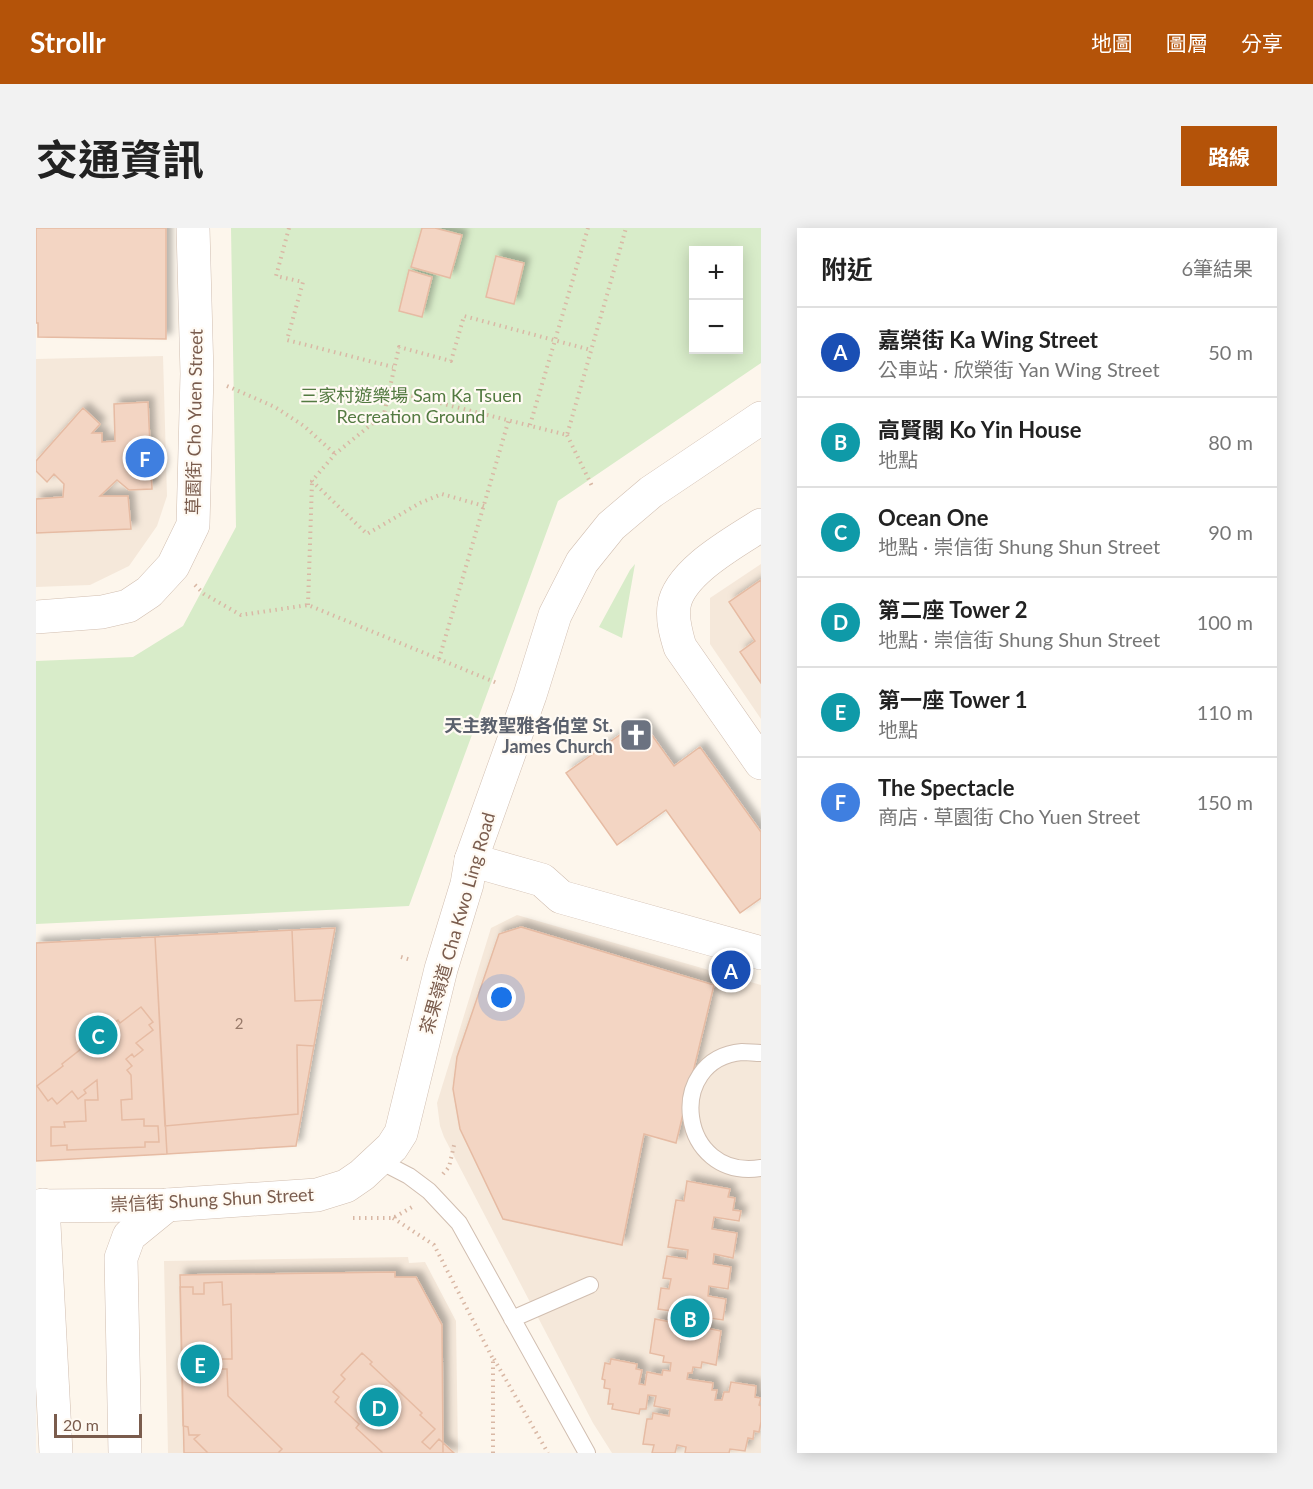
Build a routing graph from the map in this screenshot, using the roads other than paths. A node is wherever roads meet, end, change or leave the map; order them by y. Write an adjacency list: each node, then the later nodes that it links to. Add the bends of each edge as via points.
1 (193, 228): 4 (street, 草園街 Cho Yuen Street, via 197,374 193,525 173,566 149,592 128,606)
2 (761, 418): 6 (street, 茶果嶺道 Cha Kwo Ling Road, via 651,492 611,526 582,562 555,615)
3 (761, 525): 5 (street, via 702,565 686,581 674,604 674,627 680,647)
4 (36, 617)
5 (761, 764)
6 (469, 872): 7 (street, via 542,880 561,897); 9 (street, 茶果嶺道 Cha Kwo Ling Road, via 401,1133)
7 (761, 953)
8 (761, 1053): 10 (lane, via 741,1052 706,1069 695,1085 690,1105 691,1124 699,1143 712,1158 730,1167)
9 (378, 1160): 11 (street, 崇信街 Shung Shun Street, via 346,1186 317,1195); 14 (lane, via 429,1191 459,1223)
10 (761, 1168)
11 (167, 1205): 12 (street, 崇信街 Shung Shun Street); 16 (street, via 129,1236 122,1258)
12 (39, 1206): 15 (street)
13 (590, 1285): 14 (lane)
14 (512, 1319): 17 (lane)
15 (56, 1453)
16 (125, 1453)
17 (587, 1453)

